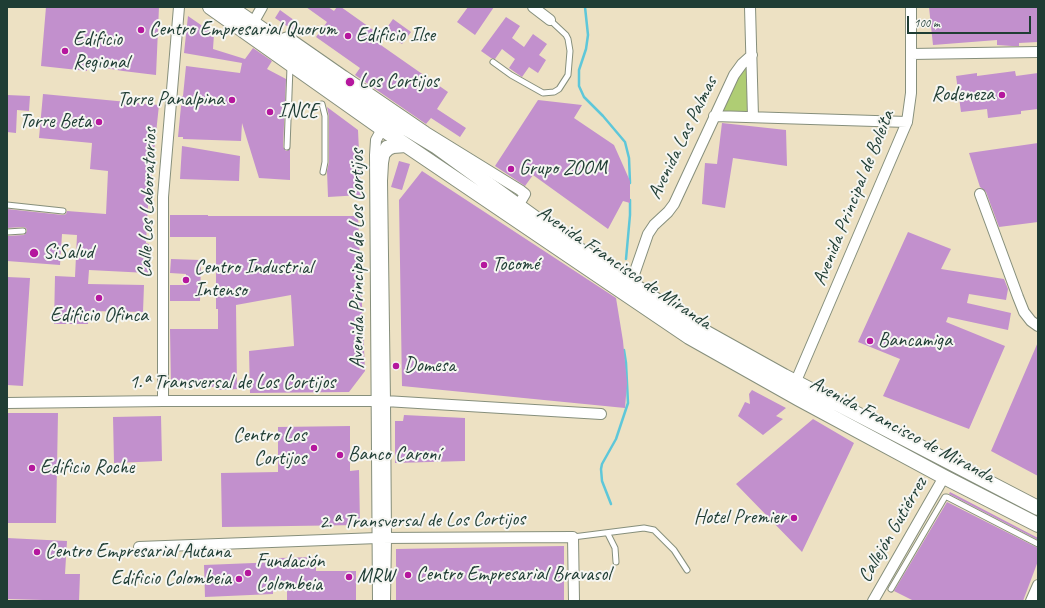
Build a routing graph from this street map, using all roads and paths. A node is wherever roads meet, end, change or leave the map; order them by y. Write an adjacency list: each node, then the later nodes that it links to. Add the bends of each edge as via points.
1 (179, 7): 36 (street, Calle Los Laboratorios, via 163,197)
2 (210, 7): 14 (main road, Avenida Francisco de Miranda)
3 (230, 7): 9 (main road, Avenida Francisco de Miranda)
4 (262, 7): 9 (street)
5 (533, 7): 8 (street)
6 (750, 7): 12 (street, Avenida Las Palmas)
7 (911, 7): 11 (street, Avenida Principal de Boleíta)
8 (550, 20): 13 (lane, via 566,35 570,51 568,75 559,89 543,93)
9 (253, 23): 15 (main road, Avenida Francisco de Miranda, via 283,38)
10 (1038, 52): 11 (street)
11 (911, 54): 21 (street, Avenida Principal de Boleíta, via 911,93)
12 (752, 55): 18 (street, Avenida Las Palmas, via 734,75); 19 (street, Avenida Las Palmas)
13 (493, 62)
14 (291, 64): 22 (main road, Avenida Francisco de Miranda); 25 (lane)
15 (338, 76): 16 (street, Avenida Francisco de Miranda); 20 (main road, Avenida Francisco de Miranda)
16 (382, 101): 20 (street); 23 (street, Avenida Francisco de Miranda)
17 (322, 104): 27 (lane, via 325,116)
18 (714, 116): 19 (street); 33 (street, Avenida Las Palmas, via 674,204 648,234)
19 (753, 117): 21 (street)
20 (393, 119): 22 (street, Avenida Principal de Los Cortijos); 23 (main road, Avenida Francisco de Miranda)
21 (907, 122): 35 (street, Avenida Principal de Boleíta)
22 (387, 132): 24 (main road, Avenida Francisco de Miranda); 26 (street, Avenida Principal de Los Cortijos); 37 (street, Avenida Principal de Los Cortijos, via 376,140 375,155)
23 (421, 133): 33 (main road, Avenida Francisco de Miranda, via 572,245)
24 (406, 145): 26 (main road, via 393,146); 35 (main road, Avenida Francisco de Miranda, via 689,337)
25 (287, 147)
26 (384, 152): 37 (street, Avenida Principal de Los Cortijos)
27 (323, 172)
28 (980, 194): 34 (street, via 1024,312)
29 (7, 205): 30 (lane)
30 (63, 211)
31 (23, 231): 32 (lane)
32 (7, 232)
33 (631, 283): 35 (main road, Avenida Francisco de Miranda)
34 (1038, 326)
35 (793, 388): 40 (main road, Avenida Francisco de Miranda); 41 (main road, Avenida Francisco de Miranda)
36 (163, 401): 37 (street, 1.ª Transversal de Los Cortijos); 38 (street, 1.ª Transversal de Los Cortijos)
37 (380, 401): 39 (street, 1.ª Transversal de Los Cortijos); 45 (street, Avenida Principal de Los Cortijos)
38 (7, 403)
39 (601, 414)
40 (944, 477): 42 (main road, Avenida Francisco de Miranda); 55 (street, Callejón Gutiérrez)
41 (1038, 508)
42 (1038, 525)
43 (608, 534): 44 (lane, 2.ª Transversal de Los Cortijos); 48 (lane); 49 (lane, 2.ª Transversal de Los Cortijos, via 644,528 654,530 674,550)
44 (573, 537): 45 (street, 2.ª Transversal de Los Cortijos); 54 (street)
45 (382, 538): 47 (street, 2.ª Transversal de Los Cortijos); 52 (street, Avenida Principal de Los Cortijos); 53 (street, Avenida Principal de Los Cortijos)
46 (1038, 544): 51 (lane, via 945,497)
47 (139, 547)
48 (616, 562)
49 (687, 570)
50 (1038, 585): 56 (street)
51 (891, 589)
52 (378, 601)
53 (385, 601)
54 (574, 601)
55 (873, 601)
56 (1031, 601)

